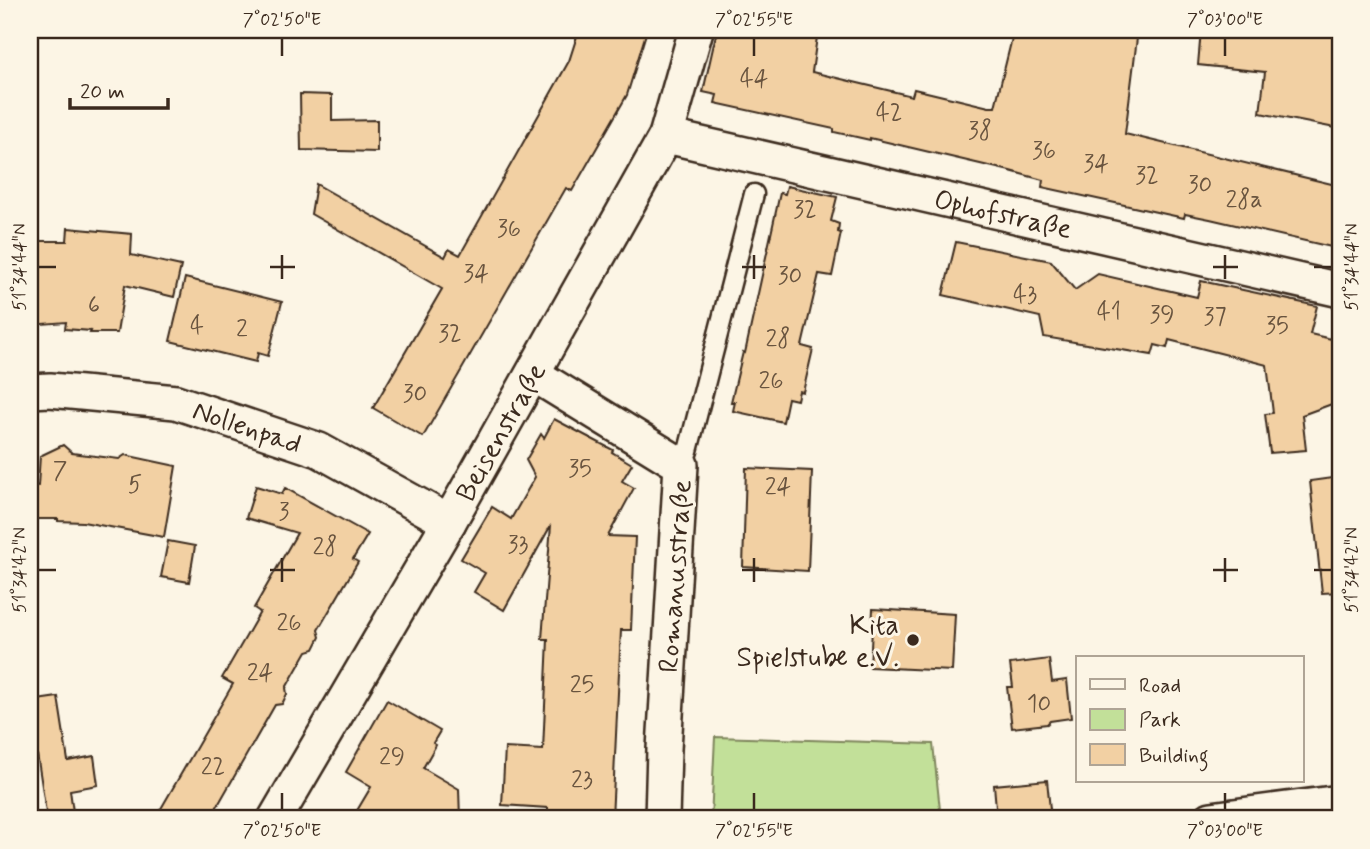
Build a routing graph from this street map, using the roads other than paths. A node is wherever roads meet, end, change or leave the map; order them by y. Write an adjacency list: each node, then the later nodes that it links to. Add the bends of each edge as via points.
1 (696, 30): 2 (street, Beisenstraße)
2 (666, 136): 4 (street, Ophofstraße); 5 (street, Beisenstraße)
3 (754, 194): 7 (lane)
4 (1340, 290)
5 (533, 374): 7 (street, Romanusstraße); 8 (street, Beisenstraße)
6 (30, 391): 8 (street, Nollenpad, via 176,402 319,450)
7 (681, 466): 11 (street, Romanusstraße)
8 (449, 522): 10 (street, Beisenstraße)
9 (1340, 802): 12 (street)
10 (275, 819)
11 (662, 819)
12 (1211, 819)

